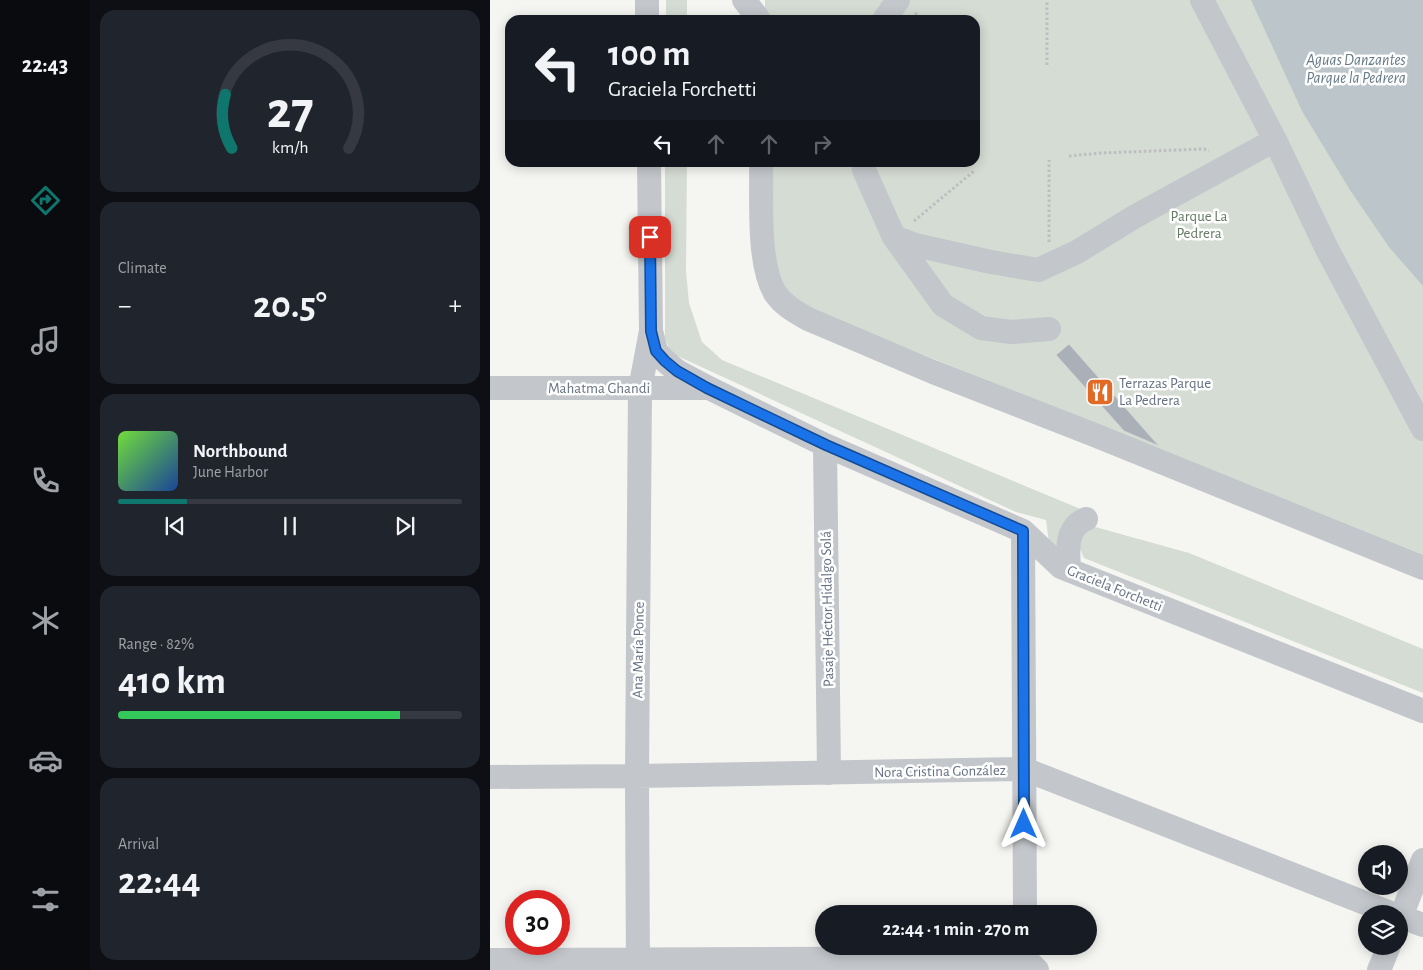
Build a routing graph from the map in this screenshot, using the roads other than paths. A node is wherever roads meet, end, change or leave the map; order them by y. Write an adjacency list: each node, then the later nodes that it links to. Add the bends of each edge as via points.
1 (647, 0): 4 (street)
2 (898, 0): 5 (street)
3 (1202, 0): 6 (street)
4 (647, 15)
5 (888, 15)
6 (1275, 140): 10 (street, via 1038,270 915,246); 16 (street, via 1326,249)
7 (649, 167): 12 (street)
8 (761, 167): 20 (street, via 762,238 767,276 776,294 789,308 957,382)
9 (864, 167): 10 (street)
10 (894, 237): 11 (street, via 944,305 981,328 1011,332)
11 (1049, 328)
12 (651, 331): 14 (street, Graciela Forchetti, via 656,351 665,361); 15 (street, Ana María Ponce)
13 (490, 388): 15 (street, Mahatma Ghandi)
14 (707, 388): 15 (street, Mahatma Ghandi); 17 (street, Graciela Forchetti)
15 (640, 389): 25 (street, Ana María Ponce)
16 (1423, 429)
17 (826, 445): 19 (street, Graciela Forchetti); 24 (street, Pasaje Héctor Hidalgo Solá)
18 (1086, 519): 21 (street, via 1077,523 1071,532)
19 (1023, 531): 21 (street, Graciela Forchetti, via 1061,567); 23 (street)
20 (1423, 568)
21 (1069, 570): 22 (street, Graciela Forchetti)
22 (1423, 710)
23 (1024, 769): 24 (street, Nora Cristina González); 28 (street); 29 (street, Nora Cristina González)
24 (829, 773): 25 (street, Nora Cristina González)
25 (637, 776): 26 (street, Nora Cristina González); 36 (street, Ana María Ponce)
26 (490, 777)
27 (1423, 860): 30 (street)
28 (1025, 905)
29 (1368, 905)
30 (1403, 905)
31 (1408, 920): 32 (street, Nora Cristina González)
32 (1423, 925)
33 (1385, 955): 37 (street)
34 (490, 960): 36 (street)
35 (1028, 961): 36 (street)
36 (638, 965)
37 (1379, 970)

